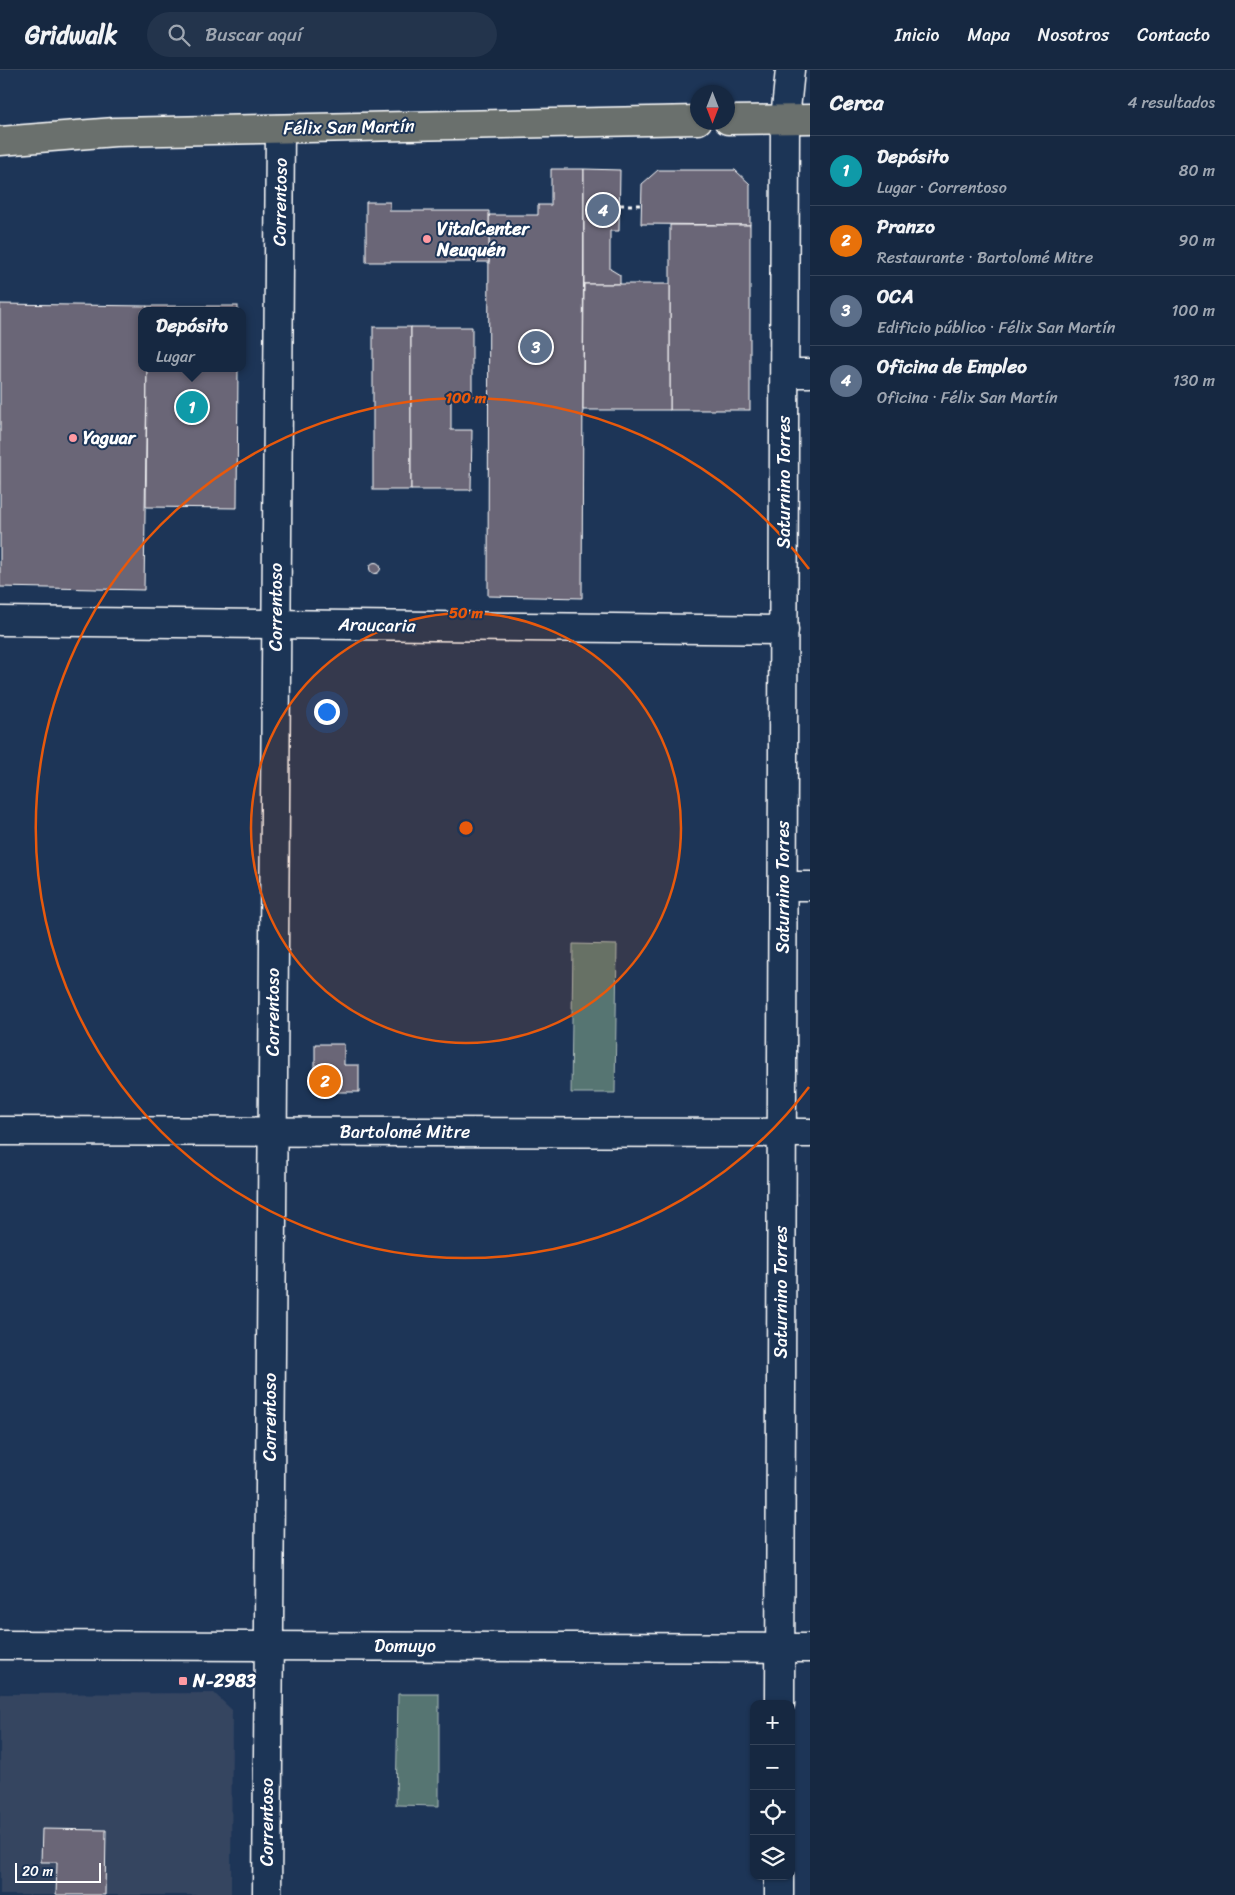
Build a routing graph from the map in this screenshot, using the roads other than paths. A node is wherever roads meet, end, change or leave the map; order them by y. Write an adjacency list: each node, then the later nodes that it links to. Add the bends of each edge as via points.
1 (790, 70): 2 (street, Saturnino Torres)
2 (798, 119): 4 (highway); 7 (street, Saturnino Torres)
3 (690, 120): 5 (highway, Félix San Martín)
4 (735, 120)
5 (280, 128): 6 (highway, Félix San Martín, via 115,132); 9 (street, Correntoso)
6 (0, 141)
7 (797, 373): 10 (street, Saturnino Torres)
8 (0, 621): 9 (street, Araucaria)
9 (276, 624): 10 (street, Araucaria); 14 (street, Correntoso)
10 (784, 630): 11 (street, Saturnino Torres)
11 (783, 886): 12 (street); 15 (street, Saturnino Torres)
12 (810, 886)
13 (0, 1131): 14 (street, Bartolomé Mitre)
14 (272, 1132): 15 (street, Bartolomé Mitre); 18 (street, Correntoso)
15 (782, 1133): 16 (street, Bartolomé Mitre); 19 (street, Saturnino Torres)
16 (810, 1133)
17 (0, 1645): 18 (street, Domuyo)
18 (268, 1646): 19 (street, Domuyo); 23 (street, Correntoso)
19 (780, 1648): 20 (street, Domuyo); 21 (street, Saturnino Torres)
20 (810, 1648)
21 (780, 1700)
22 (779, 1880): 24 (street)
23 (267, 1895)
24 (779, 1895)

